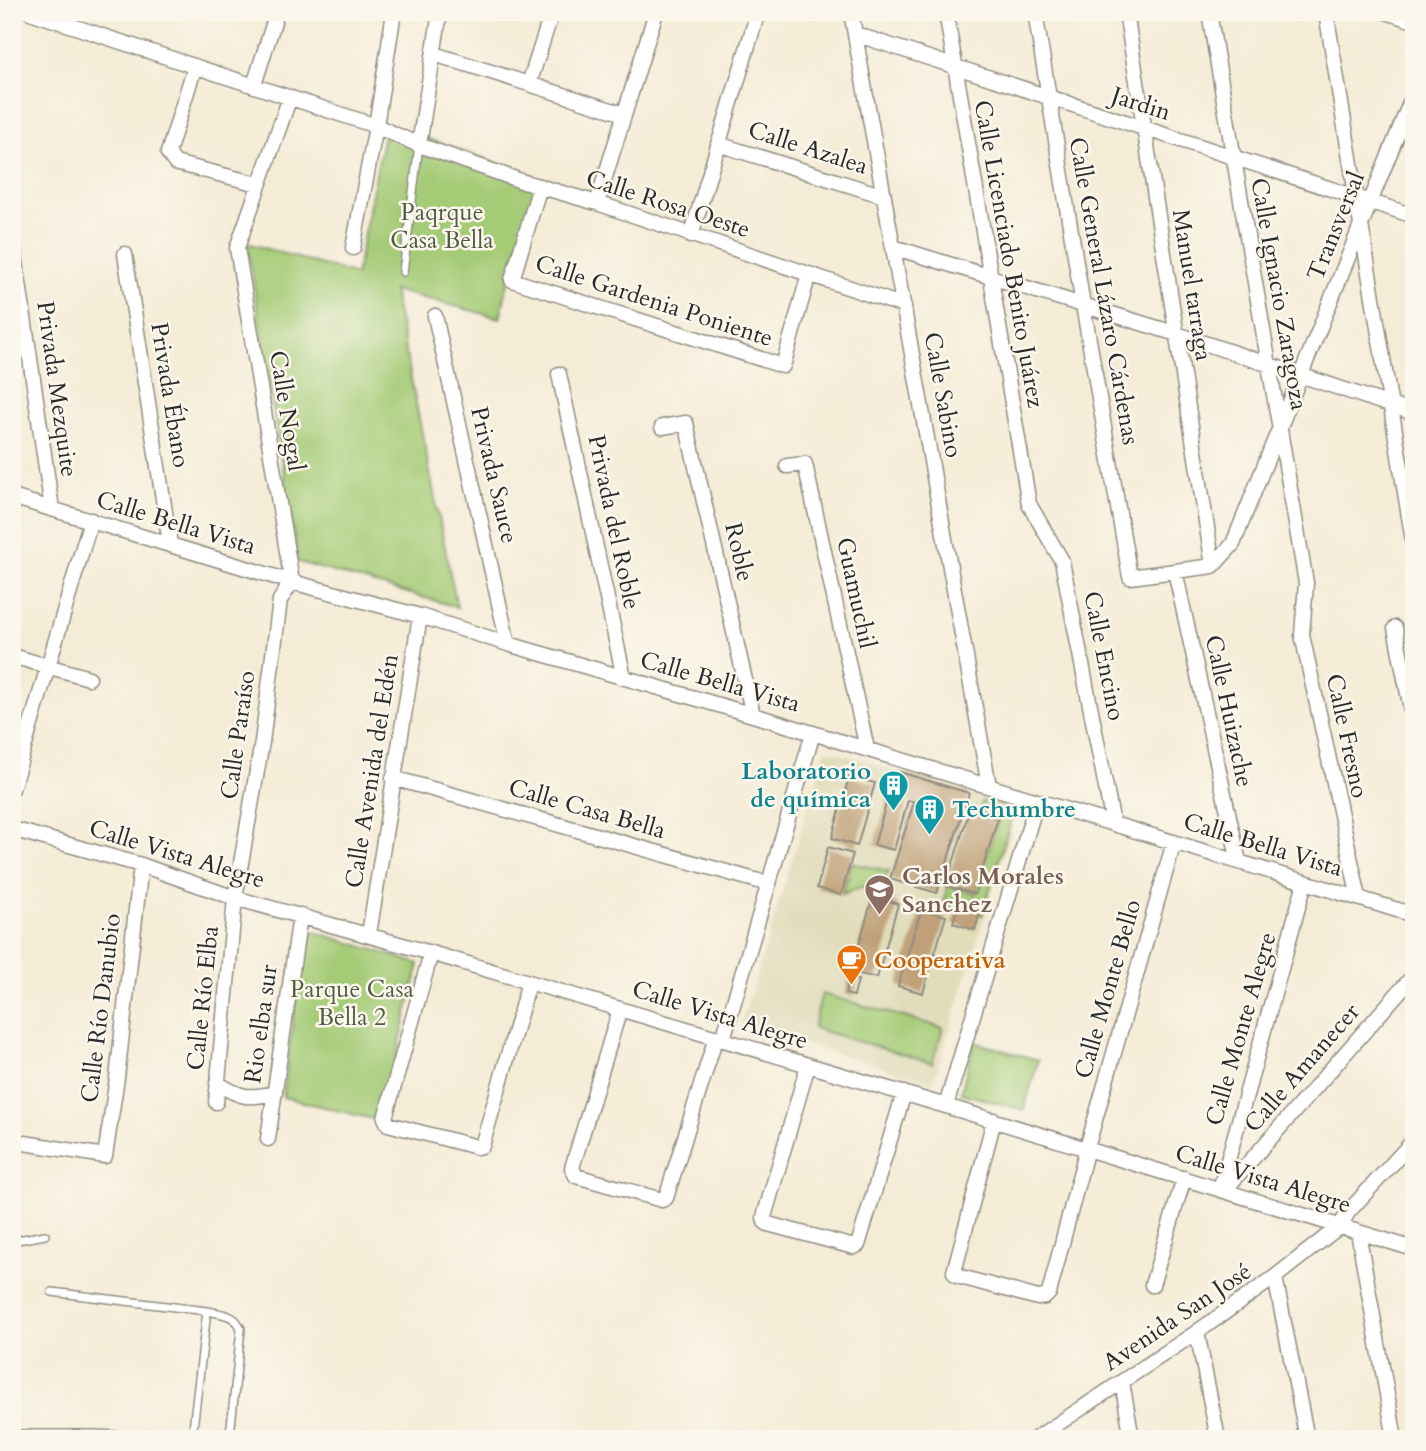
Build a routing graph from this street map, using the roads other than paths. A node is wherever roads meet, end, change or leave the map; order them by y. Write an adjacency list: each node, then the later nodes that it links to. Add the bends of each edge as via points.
1 (30, 12): 15 (street)
2 (277, 12): 22 (street)
3 (394, 12): 27 (street)
4 (440, 12): 18 (street)
5 (552, 12): 21 (street)
6 (656, 12): 26 (street)
7 (758, 12): 29 (street)
8 (851, 12): 17 (street, Calle Sabino)
9 (946, 12): 20 (street, Calle Licenciado Benito Juárez)
10 (1035, 12): 25 (street, Calle General Lázaro Cárdenas)
11 (1126, 12): 28 (street, Manuel tarraga)
12 (1209, 12): 31 (street, Calle Ignacio Zaragoza)
13 (1326, 12): 35 (street)
14 (1386, 12): 16 (street)
15 (70, 18): 19 (street)
16 (1414, 21)
17 (855, 34): 20 (street, Jardin); 34 (street, Calle Sabino)
18 (434, 54): 21 (street); 30 (street)
19 (195, 66): 22 (street); 32 (street, via 168,153 175,163)
20 (955, 67): 25 (street, Jardin); 46 (street, Calle Licenciado Benito Juárez)
21 (529, 84): 26 (street)
22 (254, 85): 24 (street)
23 (1414, 93): 35 (street, Transversal)
24 (290, 97): 27 (street); 32 (street)
25 (1048, 98): 28 (street, Jardin); 47 (street, Calle General Lázaro Cárdenas)
26 (624, 114): 36 (street)
27 (376, 126): 30 (street, Calle Rosa Oeste); 42 (street)
28 (1144, 128): 31 (street, Jardin); 50 (street, Manuel tarraga)
29 (718, 144): 34 (street, Calle Azalea); 40 (street)
30 (419, 145): 33 (street, Calle Rosa Oeste); 44 (lane)
31 (1232, 157): 35 (street, Jardin); 51 (street, Calle Ignacio Zaragoza)
32 (258, 184): 67 (street, Calle Nogal, via 237,248)
33 (540, 186): 36 (street, Calle Rosa Oeste); 45 (street, Calle Gardenia Poniente, via 512,280 783,366)
34 (884, 196): 41 (street, Calle Sabino)
35 (1363, 199): 37 (street, Jardin); 38 (street)
36 (597, 203): 40 (street, Calle Rosa Oeste)
37 (1414, 216)
38 (1361, 225): 53 (street, Transversal); 54 (street)
39 (12, 235): 61 (street, Privada Mezquite)
40 (691, 236): 45 (street, Calle Rosa Oeste)
41 (892, 247): 46 (street); 48 (street, Calle Sabino)
42 (353, 248)
43 (125, 254): 63 (street, Privada Ébano)
44 (404, 272)
45 (809, 274): 48 (street, Calle Rosa Oeste)
46 (990, 277): 47 (street); 60 (street, Calle Licenciado Benito Juárez)
47 (1083, 305): 50 (street); 66 (street, Calle General Lázaro Cárdenas, via 1130,577)
48 (904, 306): 81 (street, Calle Sabino)
49 (435, 316): 71 (street, Privada Sauce)
50 (1177, 334): 51 (street); 65 (street, Manuel tarraga)
51 (1268, 364): 53 (street); 57 (street, Calle Ignacio Zaragoza)
52 (559, 374): 75 (street, Privada del Roble)
53 (1301, 376): 54 (street); 57 (street, Transversal)
54 (1390, 404): 55 (street); 64 (street)
55 (1414, 413)
56 (663, 428): 76 (street, Roble, via 686,423)
57 (1279, 429): 65 (street, Transversal, via 1233,544); 68 (street, Calle Ignacio Zaragoza)
58 (787, 466): 79 (street, Guamuchil, via 805,464)
59 (12, 497): 61 (street, Calle Bella Vista)
60 (1028, 504): 84 (street, Calle Encino, via 1062,561)
61 (52, 509): 62 (street, Calle Bella Vista)
62 (91, 520): 63 (street, Calle Bella Vista); 73 (street)
63 (170, 544): 67 (street, Calle Bella Vista)
64 (1414, 547)
65 (1213, 566): 66 (street)
66 (1175, 571): 87 (street, Calle Huizache)
67 (292, 582): 69 (street, Calle Bella Vista); 91 (street, Calle Paraíso, via 280,600)
68 (1306, 583): 92 (street, Calle Fresno, via 1302,635)
69 (420, 616): 71 (street, Calle Bella Vista); 80 (street, Calle Avenida del Edén)
70 (1395, 628): 77 (street)
71 (508, 644): 75 (street, Calle Bella Vista)
72 (12, 656): 73 (street)
73 (48, 666): 74 (street); 82 (street)
74 (89, 677)
75 (624, 678): 76 (street, Calle Bella Vista)
76 (753, 715): 78 (street, Calle Bella Vista)
77 (1414, 724)
78 (813, 733): 79 (street, Calle Bella Vista); 90 (street)
79 (867, 749): 81 (street, Calle Bella Vista)
80 (393, 778): 90 (street, Calle Casa Bella); 95 (street, Calle Avenida del Edén)
81 (989, 786): 83 (street, Calle Bella Vista)
82 (12, 789)
83 (1037, 801): 84 (street, Calle Bella Vista); 106 (street)
84 (1113, 824): 86 (street, Calle Bella Vista)
85 (12, 829): 88 (street, Calle Vista Alegre)
86 (1174, 842): 87 (street, Calle Bella Vista); 111 (street, Calle Monte Bello)
87 (1239, 862): 89 (street, Calle Bella Vista)
88 (141, 866): 91 (street, Calle Vista Alegre); 109 (street, Calle Río Danubio, via 106,1156)
89 (1305, 882): 92 (street, Calle Bella Vista); 113 (street, Calle Monte Alegre)
90 (769, 884): 100 (street)
91 (235, 898): 93 (street, Calle Vista Alegre); 102 (street, Calle Río Elba)
92 (1359, 898): 94 (street, Calle Bella Vista)
93 (300, 915): 95 (street, Calle Vista Alegre); 103 (street, Rio elba sur)
94 (1414, 915)
95 (369, 934): 96 (street, Calle Vista Alegre)
96 (431, 953): 98 (street, Calle Vista Alegre); 98 (street, via 386,1122 482,1146)
97 (1414, 975): 113 (street, Calle Amanecer)
98 (529, 982): 99 (street, Calle Vista Alegre)
99 (620, 1009): 100 (street, Calle Vista Alegre); 100 (street, via 572,1173 576,1176 666,1198)
100 (720, 1038): 101 (street, Calle Vista Alegre)
101 (808, 1065): 104 (street, Calle Vista Alegre); 104 (street, via 765,1222 858,1245)
102 (217, 1083): 103 (street, via 246,1098); 105 (street, Calle Río Elba)
103 (275, 1093): 108 (street, Rio elba sur)
104 (904, 1093): 106 (street, Calle Vista Alegre)
105 (216, 1101)
106 (946, 1106): 107 (street, Calle Vista Alegre)
107 (994, 1120): 111 (street, Calle Vista Alegre); 111 (street, Calle Monte Bello, via 954,1272 957,1276 1045,1297)
108 (268, 1139)
109 (12, 1141)
110 (1411, 1146): 114 (street, Avenida San José)
111 (1087, 1148): 112 (street, Calle Vista Alegre)
112 (1184, 1178): 113 (street, Calle Vista Alegre); 120 (street)
113 (1222, 1190): 114 (street, Calle Vista Alegre)
114 (1340, 1226): 115 (street, Calle Vista Alegre); 119 (street, Avenida San José)
115 (1358, 1232): 118 (street, Calle Vista Alegre); 131 (street)
116 (45, 1235): 117 (lane)
117 (12, 1241)
118 (1414, 1249)
119 (1275, 1277): 123 (street, Avenida San José); 130 (street)
120 (1152, 1285)
121 (52, 1292): 122 (lane)
122 (207, 1311): 126 (lane); 126 (lane, via 228,1315 241,1329 231,1426 224,1439)
123 (1197, 1332): 124 (street, Avenida San José); 129 (street)
124 (1122, 1382): 127 (street, Avenida San José); 128 (street)
125 (12, 1434): 126 (lane)
126 (192, 1437)
127 (1042, 1437)
128 (1132, 1439)
129 (1218, 1439)
130 (1307, 1439)
131 (1395, 1439)

